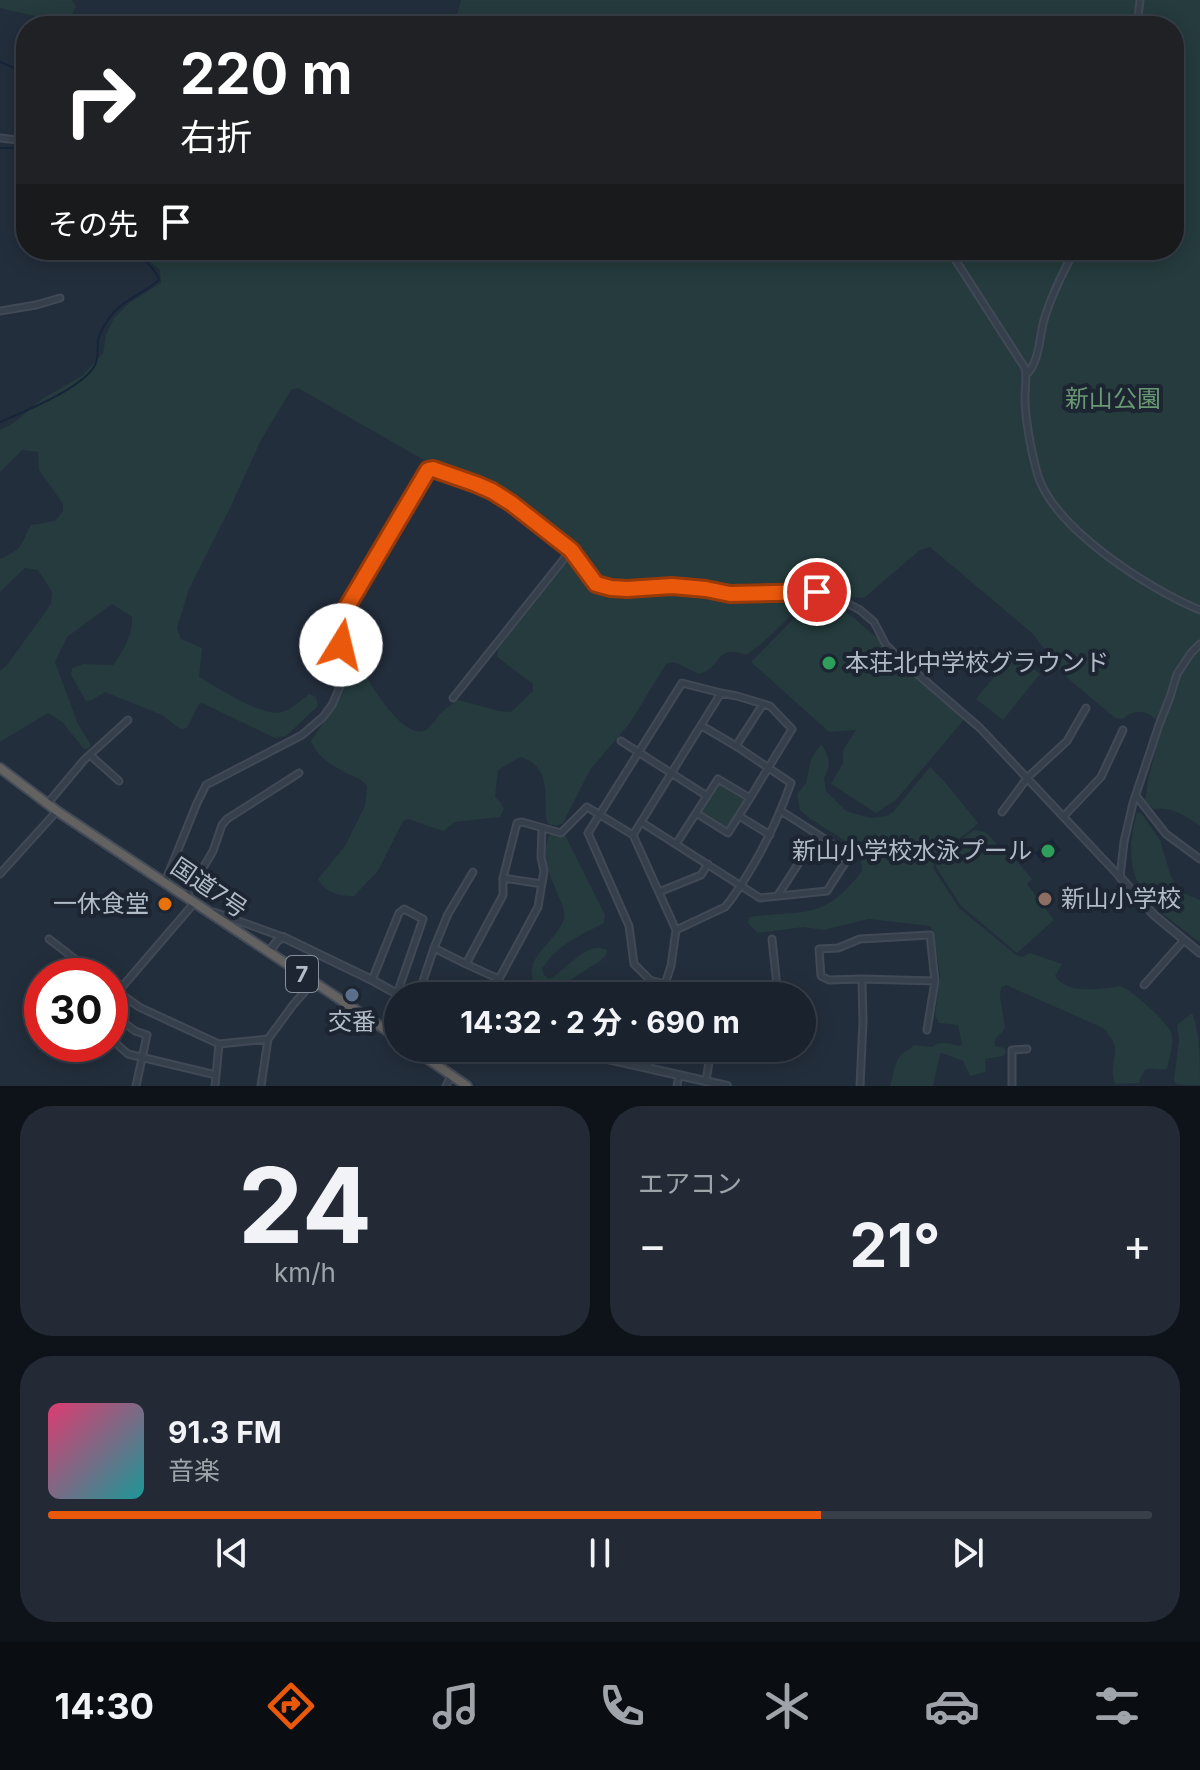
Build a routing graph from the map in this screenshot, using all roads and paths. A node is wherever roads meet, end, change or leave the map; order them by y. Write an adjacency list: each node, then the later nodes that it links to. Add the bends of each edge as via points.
1 (955, 260): 5 (street)
2 (1070, 260): 5 (street)
3 (60, 298): 4 (street)
4 (0, 311)
5 (1027, 375): 7 (street, via 1033,457 1055,507 1114,561)
6 (571, 550): 10 (street); 24 (street, via 596,584 611,588 817,592 845,602 874,622 893,652); 49 (street, via 492,491 428,470 344,612 343,680 332,705 302,735 206,785)
7 (1200, 610)
8 (1200, 644): 27 (street, via 1177,674)
9 (721, 693): 11 (street); 14 (street); 18 (street, via 682,683)
10 (453, 698)
11 (763, 704): 17 (street); 20 (street, via 792,729)
12 (1086, 708): 24 (street, via 1067,741)
13 (128, 720): 19 (street)
14 (702, 726): 17 (street); 23 (street)
15 (1123, 730): 36 (street, via 1101,777)
16 (621, 741): 18 (street)
17 (736, 746): 20 (street)
18 (640, 752): 23 (street); 34 (street)
19 (90, 755): 25 (street); 29 (street)
20 (769, 767): 28 (street); 31 (street, via 791,783)
21 (0, 768): 29 (highway, 国道7号 / 7)
22 (299, 773): 54 (street, via 227,819)
23 (673, 774): 26 (street); 37 (street)
24 (1028, 777): 32 (street); 36 (street)
25 (119, 781)
26 (707, 796): 28 (street, via 718,779); 33 (street)
27 (1136, 796): 43 (street, via 1166,834); 47 (street)
28 (750, 798): 35 (street)
29 (47, 804): 30 (highway, 国道7号 / 7)
30 (57, 811): 46 (street); 49 (highway, 国道7号 / 7)
31 (781, 811): 40 (street); 41 (street)
32 (1002, 812)
33 (696, 813): 35 (street, via 728,833); 42 (street)
34 (600, 815): 38 (street, via 587,807 561,833); 39 (street); 75 (street, via 588,833 629,926 634,964)
35 (739, 816): 40 (street)
36 (1064, 816): 47 (street)
37 (641, 822): 39 (street); 42 (street)
38 (542, 828): 48 (street, via 517,823); 50 (street)
39 (633, 835): 52 (street)
40 (770, 835): 51 (street)
41 (817, 835): 53 (street); 53 (street, via 850,855 827,891)
42 (676, 844): 44 (street)
43 (1200, 859)
44 (708, 864): 51 (street); 52 (street, via 701,875)
45 (473, 872): 61 (street)
46 (0, 874)
47 (1120, 877): 60 (street)
48 (503, 878): 50 (street); 65 (street, via 503,895)
49 (165, 882): 54 (highway, 国道7号 / 7)
50 (542, 884): 67 (street, via 538,907)
51 (740, 886): 53 (street, via 760,898); 56 (street, via 725,907)
52 (659, 892): 56 (street)
53 (778, 896)
54 (190, 899): 55 (highway, 国道7号 / 7); 66 (street)
55 (205, 909): 57 (street); 62 (highway, 国道7号 / 7)
56 (676, 930): 76 (street)
57 (283, 937): 62 (street); 69 (street)
58 (49, 939): 64 (street)
59 (772, 939): 77 (street)
60 (1184, 940): 63 (street); 78 (street)
61 (434, 948): 65 (street); 73 (street)
62 (269, 952): 70 (highway, 国道7号 / 7)
63 (1200, 953)
64 (74, 958)
65 (466, 964): 67 (street)
66 (128, 979)
67 (499, 979): 74 (street)
68 (862, 979): 71 (street); 71 (street, via 821,976 819,949 860,939 930,935); 105 (street)
69 (372, 980): 72 (street, via 404,909 423,919); 79 (street)
70 (313, 981): 82 (highway, 国道7号 / 7); 84 (street)
71 (935, 981): 83 (street)
72 (403, 982)
73 (423, 982)
74 (495, 982)
75 (658, 982)
76 (666, 982)
77 (777, 982)
78 (1144, 985)
79 (384, 987)
80 (128, 999): 85 (street)
81 (128, 1026): 88 (street, via 147,1035)
82 (384, 1029)
83 (927, 1030)
84 (268, 1039): 85 (street); 100 (street)
85 (219, 1044): 94 (street)
86 (1027, 1049): 106 (street, via 1012,1050)
87 (128, 1054): 88 (street)
88 (142, 1058): 94 (street); 98 (street)
89 (433, 1062): 95 (highway)
90 (622, 1062): 93 (street)
91 (648, 1062): 93 (street)
92 (709, 1062): 97 (street)
93 (649, 1068): 96 (street)
94 (216, 1075): 99 (street)
95 (452, 1075): 101 (street); 102 (highway)
96 (679, 1075): 97 (street); 103 (street)
97 (706, 1081): 104 (street)
98 (136, 1086)
99 (215, 1086)
100 (261, 1086)
101 (446, 1086)
102 (467, 1086)
103 (677, 1086)
104 (727, 1086)
105 (860, 1086)
106 (1012, 1086)

